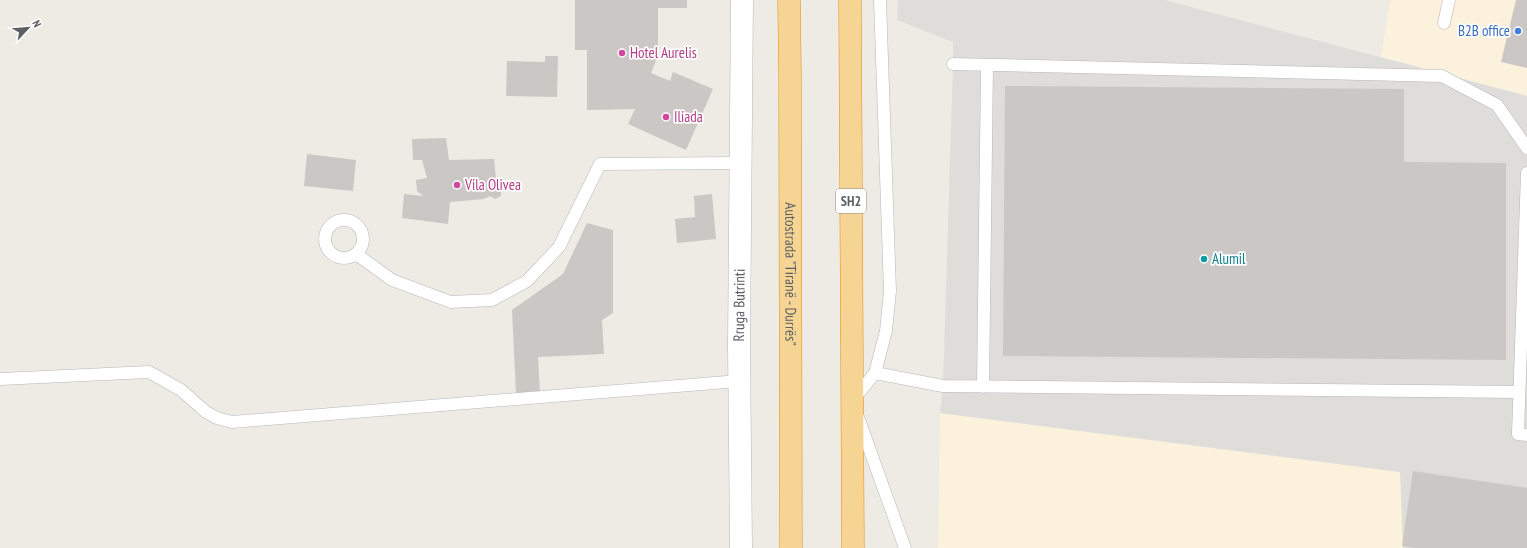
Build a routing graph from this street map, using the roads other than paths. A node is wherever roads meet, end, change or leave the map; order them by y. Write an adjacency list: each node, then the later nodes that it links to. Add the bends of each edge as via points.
1 (742, 0): 10 (main road, Rruga Butrinti)
2 (789, 0): 21 (highway, Autostrada "Tiranë - Durrës")
3 (850, 0): 18 (highway, SH2)
4 (880, 0): 13 (lane, via 890,291 886,331)
5 (1449, 0): 6 (lane)
6 (1444, 22)
7 (953, 64): 8 (lane)
8 (987, 66): 9 (lane, via 1442,76 1497,105); 16 (lane)
9 (1527, 148)
10 (742, 163): 12 (lane, via 600,164 559,247 526,281 492,300 451,302 392,280); 15 (main road, Rruga Butrinti)
11 (1527, 173): 17 (lane)
12 (356, 254)
13 (875, 373): 16 (lane, via 943,386); 18 (lane)
14 (0, 379): 15 (lane, via 148,372 181,390 206,412 232,422)
15 (739, 381): 20 (main road, Rruga Butrinti)
16 (983, 386): 17 (lane)
17 (1519, 392): 19 (lane, via 1518,434)
18 (852, 402): 22 (highway, SH2); 23 (lane)
19 (1527, 435)
20 (741, 548)
21 (791, 548)
22 (853, 548)
23 (905, 548)

